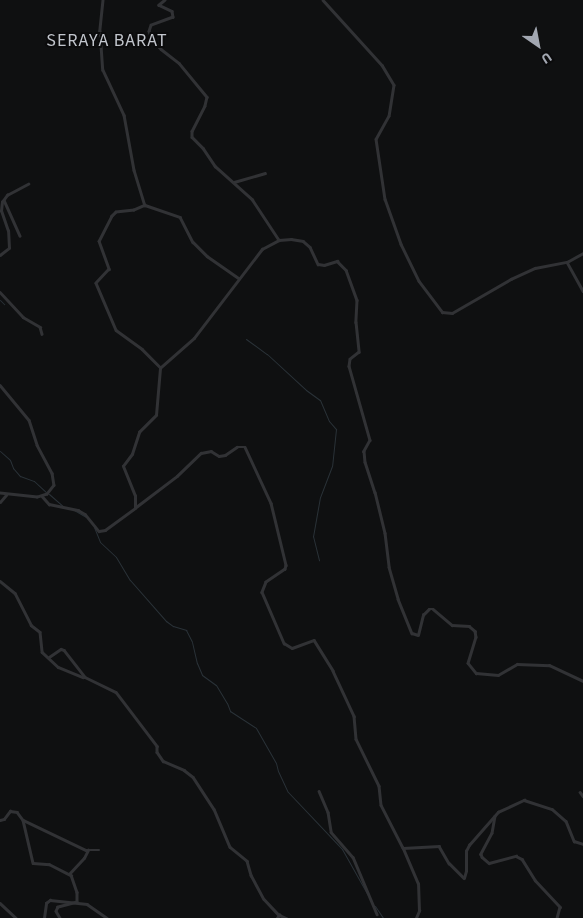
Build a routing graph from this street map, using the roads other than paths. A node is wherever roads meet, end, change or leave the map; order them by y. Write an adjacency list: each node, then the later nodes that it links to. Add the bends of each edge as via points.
1 (103, 0): 8 (street, via 100,31 103,70 124,115 134,170)
2 (165, 0): 5 (street, via 159,5 172,11 173,17 151,25 151,35 206,95 205,106 192,135 215,166)
3 (323, 0): 13 (street, via 382,65 394,85 389,116 376,137 385,199 419,281 442,312 452,313 500,284 535,268)
4 (265, 172): 5 (street)
5 (234, 182): 10 (street, via 252,199)
6 (28, 184): 7 (street)
7 (4, 198): 9 (street, via 6,210); 12 (street, via 1,211 8,231 9,248)
8 (145, 205): 14 (street, via 180,217 193,242); 18 (street, via 116,212 112,216 99,241 109,269 96,283 116,330 142,349)
9 (20, 236)
10 (279, 240): 14 (street, via 262,250); 28 (street, via 306,243 320,265 337,262 346,270 354,288 358,307 359,352 348,363 370,440 364,451 365,462 385,533 389,567 412,633 418,635 423,615 433,609 452,625 472,627 476,637 468,663 476,673 498,675 517,664 549,665)
11 (583, 253): 13 (street)
12 (0, 255)
13 (567, 262): 15 (street)
14 (238, 278): 18 (street, via 194,338)
15 (583, 291)
16 (0, 292): 17 (street, via 23,317 40,327)
17 (42, 334)
18 (160, 368): 24 (street, via 156,415 139,432 132,454 123,466 135,496)
19 (0, 385): 22 (street, via 29,420 37,445 52,473 54,487)
20 (0, 493): 21 (street)
21 (6, 495): 22 (street); 23 (street)
22 (42, 496): 24 (street, via 49,504 85,514 99,531)
23 (0, 502)
24 (135, 508): 36 (street, via 201,453 211,451 219,456 237,447 245,447 271,503 286,565 266,582 262,592 284,643 292,648 314,640 333,671 354,716 356,739 379,786 381,806)
25 (0, 581): 26 (street, via 18,596 31,625 40,634 41,651)
26 (49, 657): 27 (street, via 58,667); 27 (street, via 64,650)
27 (85, 677): 43 (street, via 118,693 157,746 163,761 184,770 197,782 214,809 230,847 246,859 251,876)
28 (583, 680)
29 (319, 791): 42 (street, via 328,812 331,832 353,857)
30 (580, 792): 31 (street)
31 (583, 796)
32 (496, 814): 35 (street, via 524,800 544,805 566,822 574,841); 36 (street, via 466,851 464,878 449,864 440,846); 50 (street, via 482,857 488,863 516,856 522,859 535,880 560,907)
33 (0, 820): 34 (street, via 14,811)
34 (23, 820): 37 (street); 39 (street, via 33,863 49,864)
35 (583, 844)
36 (403, 848): 49 (street, via 418,884 419,911)
37 (88, 850): 38 (street); 39 (street)
38 (99, 850)
39 (70, 874): 40 (street)
40 (77, 902): 45 (street, via 49,900); 46 (street, via 58,907 56,911); 47 (street, via 90,905)
41 (0, 903): 44 (street)
42 (377, 914)
43 (278, 916): 48 (street)
44 (16, 918)
45 (44, 918)
46 (60, 918)
47 (107, 918)
48 (286, 918)
49 (416, 918)
50 (557, 918)

